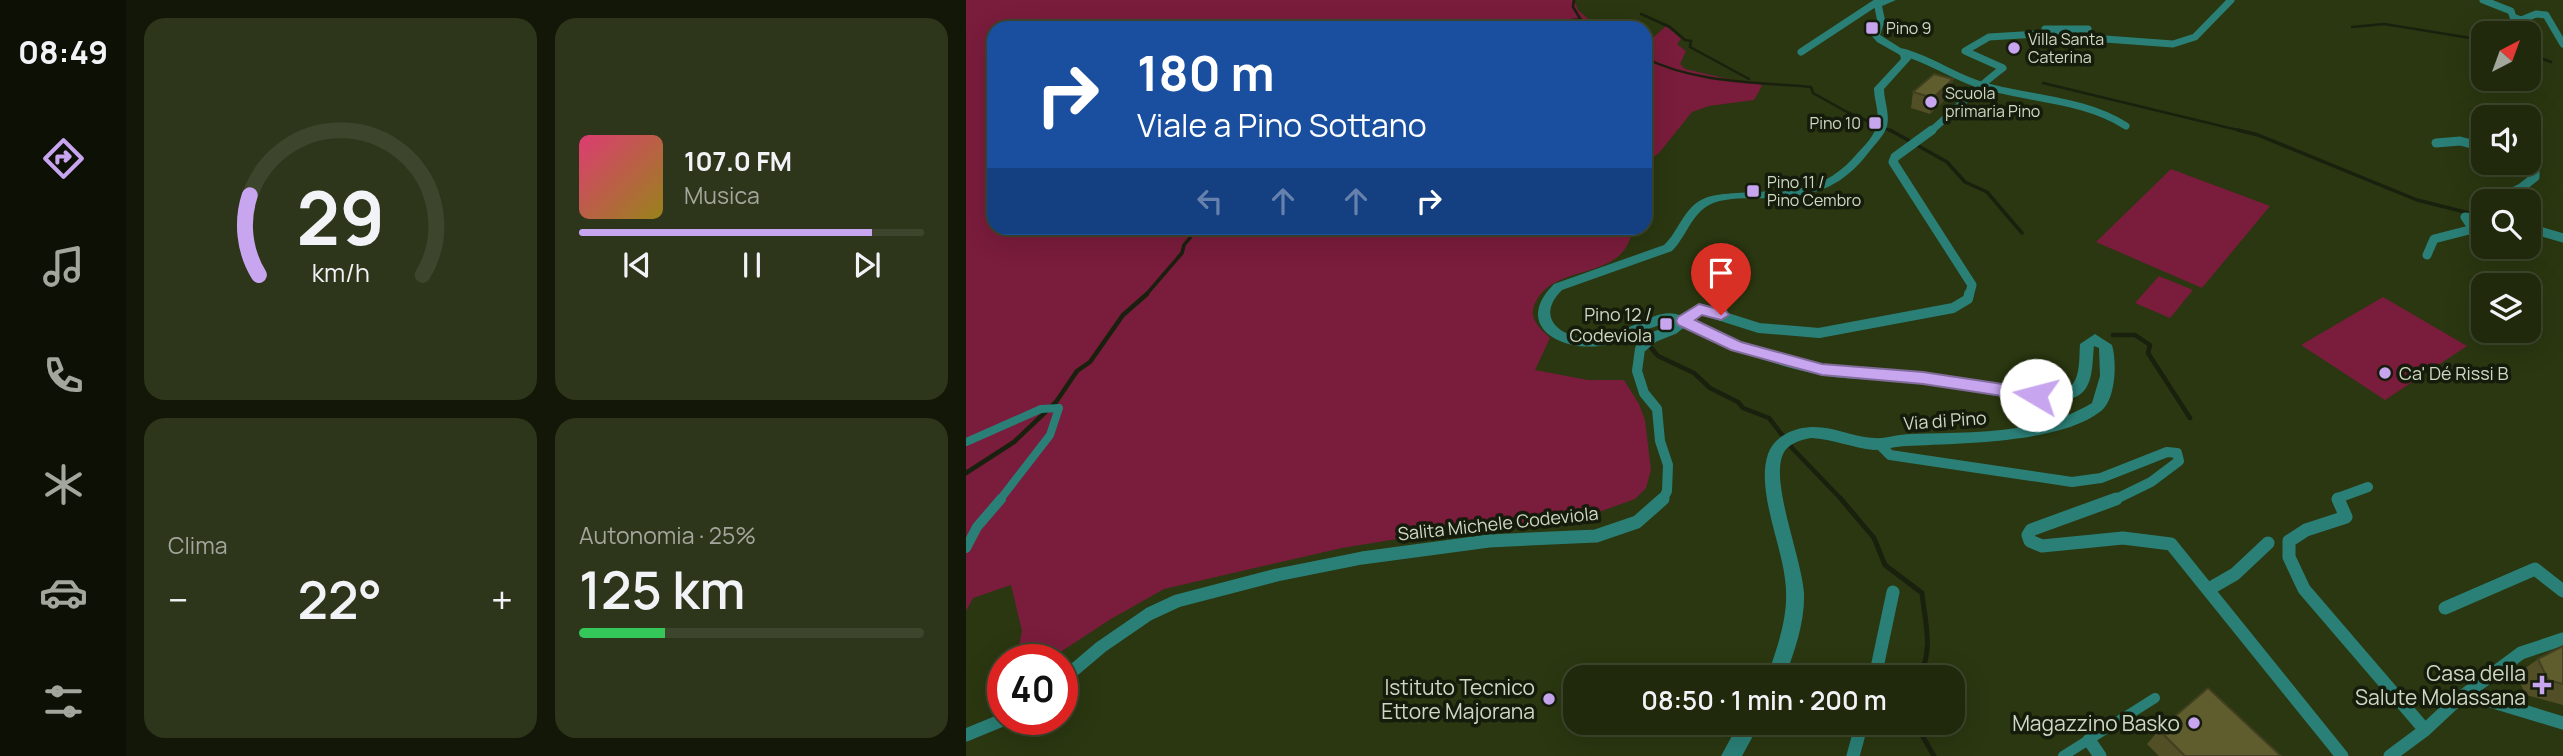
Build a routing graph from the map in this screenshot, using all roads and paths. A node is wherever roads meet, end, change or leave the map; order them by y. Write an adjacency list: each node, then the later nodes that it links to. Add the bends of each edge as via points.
1 (1880, 0): 8 (street)
2 (1892, 0): 9 (street, via 1878,5 1881,20 1875,33)
3 (2231, 0): 6 (street, via 2195,37 2173,44)
4 (2483, 0): 7 (street, via 2521,20 2546,15)
5 (2088, 29): 6 (street, via 2041,29)
6 (2019, 36): 10 (street, via 1989,37 1966,48 1969,54 2006,66)
7 (2563, 44)
8 (1801, 52)
9 (1902, 52): 10 (street, via 1928,59); 20 (street, via 1905,63 1879,88 1882,120 1878,134 1841,178 1802,192 1705,202 1668,248 1558,287 1546,297 1541,311 1551,330 1582,342 1606,341 1666,318)
10 (1980, 85): 11 (street, via 2088,111); 20 (street, Salita Michele Codeviola, via 1894,162 1972,285 1964,303 1819,333 1759,328 1704,310)
11 (2126, 126)
12 (2436, 143): 13 (street)
13 (2471, 144)
14 (2535, 175): 15 (street)
15 (2519, 189)
16 (2471, 230): 19 (street, via 2434,239)
17 (2541, 232): 18 (street)
18 (2563, 238)
19 (2427, 256)
20 (1683, 321): 22 (street, Via di Pino, via 1736,346 1822,370 1923,378 2036,395 2064,396 2076,391 2087,344 2100,341 2106,349 2104,392 2094,409 2066,421 1954,439); 33 (street, Salita Michele Codeviola, via 1640,349 1637,371 1644,393 1657,409 1668,465 1662,501 1637,522 1596,536 1489,541 1277,575 1177,601 1149,614)
21 (966, 442): 25 (street, via 1041,409 1059,408 1040,451 976,526)
22 (1880, 444): 26 (street, Via di Pino, via 1890,455 2072,482 2101,478 2173,452 2180,459 2168,471 2117,498 2031,530 2028,538 2042,546 2126,537 2162,541 2186,558); 31 (street, via 1807,433 1790,439 1776,454 1775,479 1795,605)
23 (2368, 487): 38 (street, via 2338,498 2346,517 2306,530 2289,541 2289,556 2304,589)
24 (2268, 543): 26 (street)
25 (966, 548)
26 (2209, 589): 47 (street, Via di Pino)
27 (2563, 590): 29 (street, via 2535,569)
28 (1893, 592): 32 (street)
29 (2445, 608)
30 (2563, 639): 34 (street, via 2521,653)
31 (1780, 665)
32 (1878, 665)
33 (1078, 666)
34 (2467, 694): 36 (street); 38 (street)
35 (2155, 698): 42 (street)
36 (2563, 723)
37 (987, 726): 39 (street)
38 (2425, 730): 48 (street)
39 (966, 735)
40 (1743, 735): 43 (street)
41 (1859, 735): 44 (street)
42 (2089, 740): 45 (street); 46 (street)
43 (1731, 756)
44 (1853, 756)
45 (2063, 756)
46 (2100, 756)
47 (2342, 756)
48 (2390, 756)

